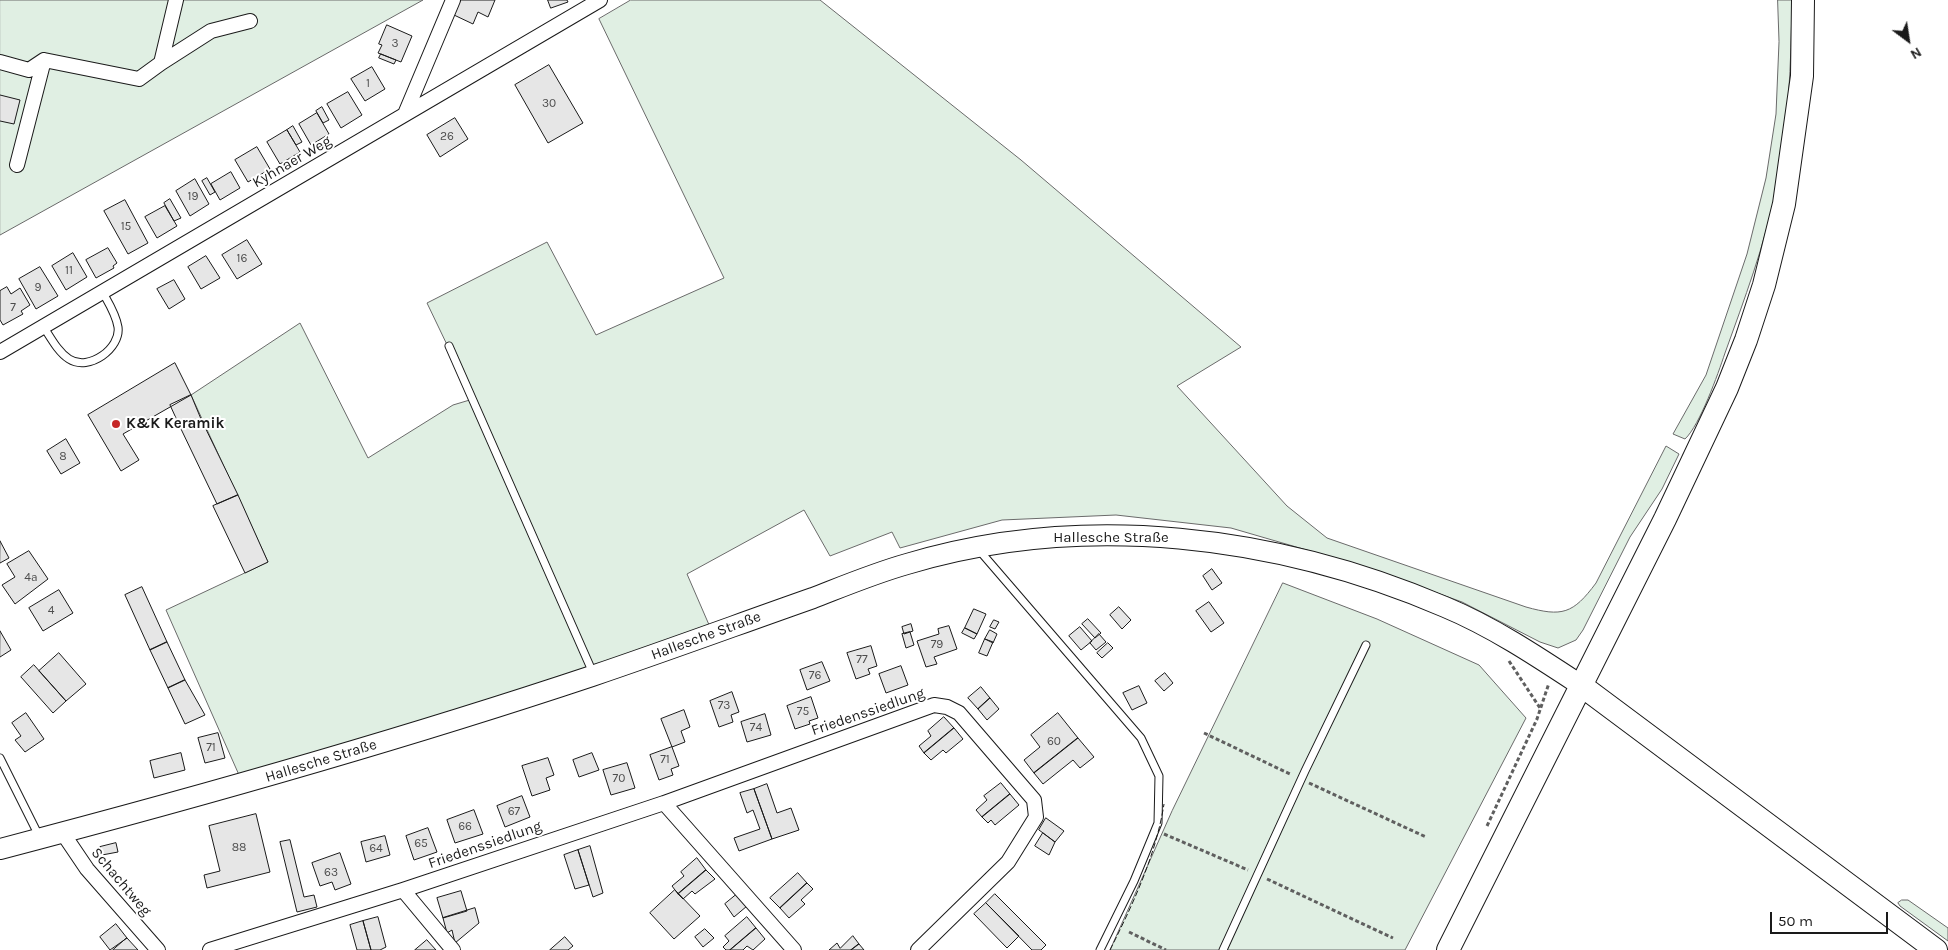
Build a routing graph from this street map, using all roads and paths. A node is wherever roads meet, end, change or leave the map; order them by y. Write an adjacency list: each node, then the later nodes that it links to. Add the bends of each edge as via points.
1 (176, 0): 8 (street)
2 (453, 0): 9 (street)
3 (600, 0): 9 (street, Kyhnaer Weg)
4 (1803, 0): 20 (main road, via 1802,76 1792,158 1762,294 1727,388)
5 (250, 21): 8 (street, via 211,31)
6 (44, 60): 7 (street, via 29,70); 8 (street, via 139,80); 10 (street)
7 (0, 62)
8 (161, 63)
9 (405, 114): 11 (street, Kyhnaer Weg)
10 (17, 164)
11 (102, 292): 12 (street, Kyhnaer Weg); 12 (lane, via 118,327 112,347 102,355 89,362 71,360 61,352)
12 (43, 326): 14 (street, Kyhnaer Weg)
13 (449, 346): 19 (lane)
14 (0, 352)
15 (977, 547): 18 (street, Hallesche Straße, via 1058,537 1178,538 1304,559 1446,607 1490,628); 19 (street, Hallesche Straße, via 907,564); 41 (lane, via 1141,738 1159,776 1158,823 1134,882)
16 (1366, 645): 24 (lane)
17 (1508, 660): 21 (path)
18 (1556, 669): 20 (street, Hallesche Straße); 21 (path)
19 (595, 675): 26 (street, Hallesche Straße, via 257,780)
20 (1582, 686): 44 (main road); 45 (main road)
21 (1540, 709): 28 (path)
22 (1204, 733): 24 (path)
23 (0, 758): 30 (lane)
24 (1301, 779): 29 (path); 32 (lane)
25 (664, 803): 33 (street, Friedenssiedlung); 39 (street); 40 (street, Friedenssiedlung, via 934,705 959,713 1034,800 1036,817 1008,862)
26 (62, 832): 30 (street, Hallesche Straße); 36 (street, Schachtweg, via 87,869)
27 (1159, 832): 32 (path)
28 (1485, 832)
29 (1426, 837)
30 (40, 839): 31 (street, Hallesche Straße)
31 (0, 849)
32 (1258, 874): 35 (path); 43 (lane)
33 (403, 890): 37 (street, Friedenssiedlung); 38 (street)
34 (1129, 932): 42 (path)
35 (1394, 938)
36 (158, 950)
37 (210, 950)
38 (453, 950)
39 (794, 950)
40 (918, 950)
41 (1100, 950)
42 (1166, 950)
43 (1223, 950)
44 (1448, 950)
45 (1936, 950)

